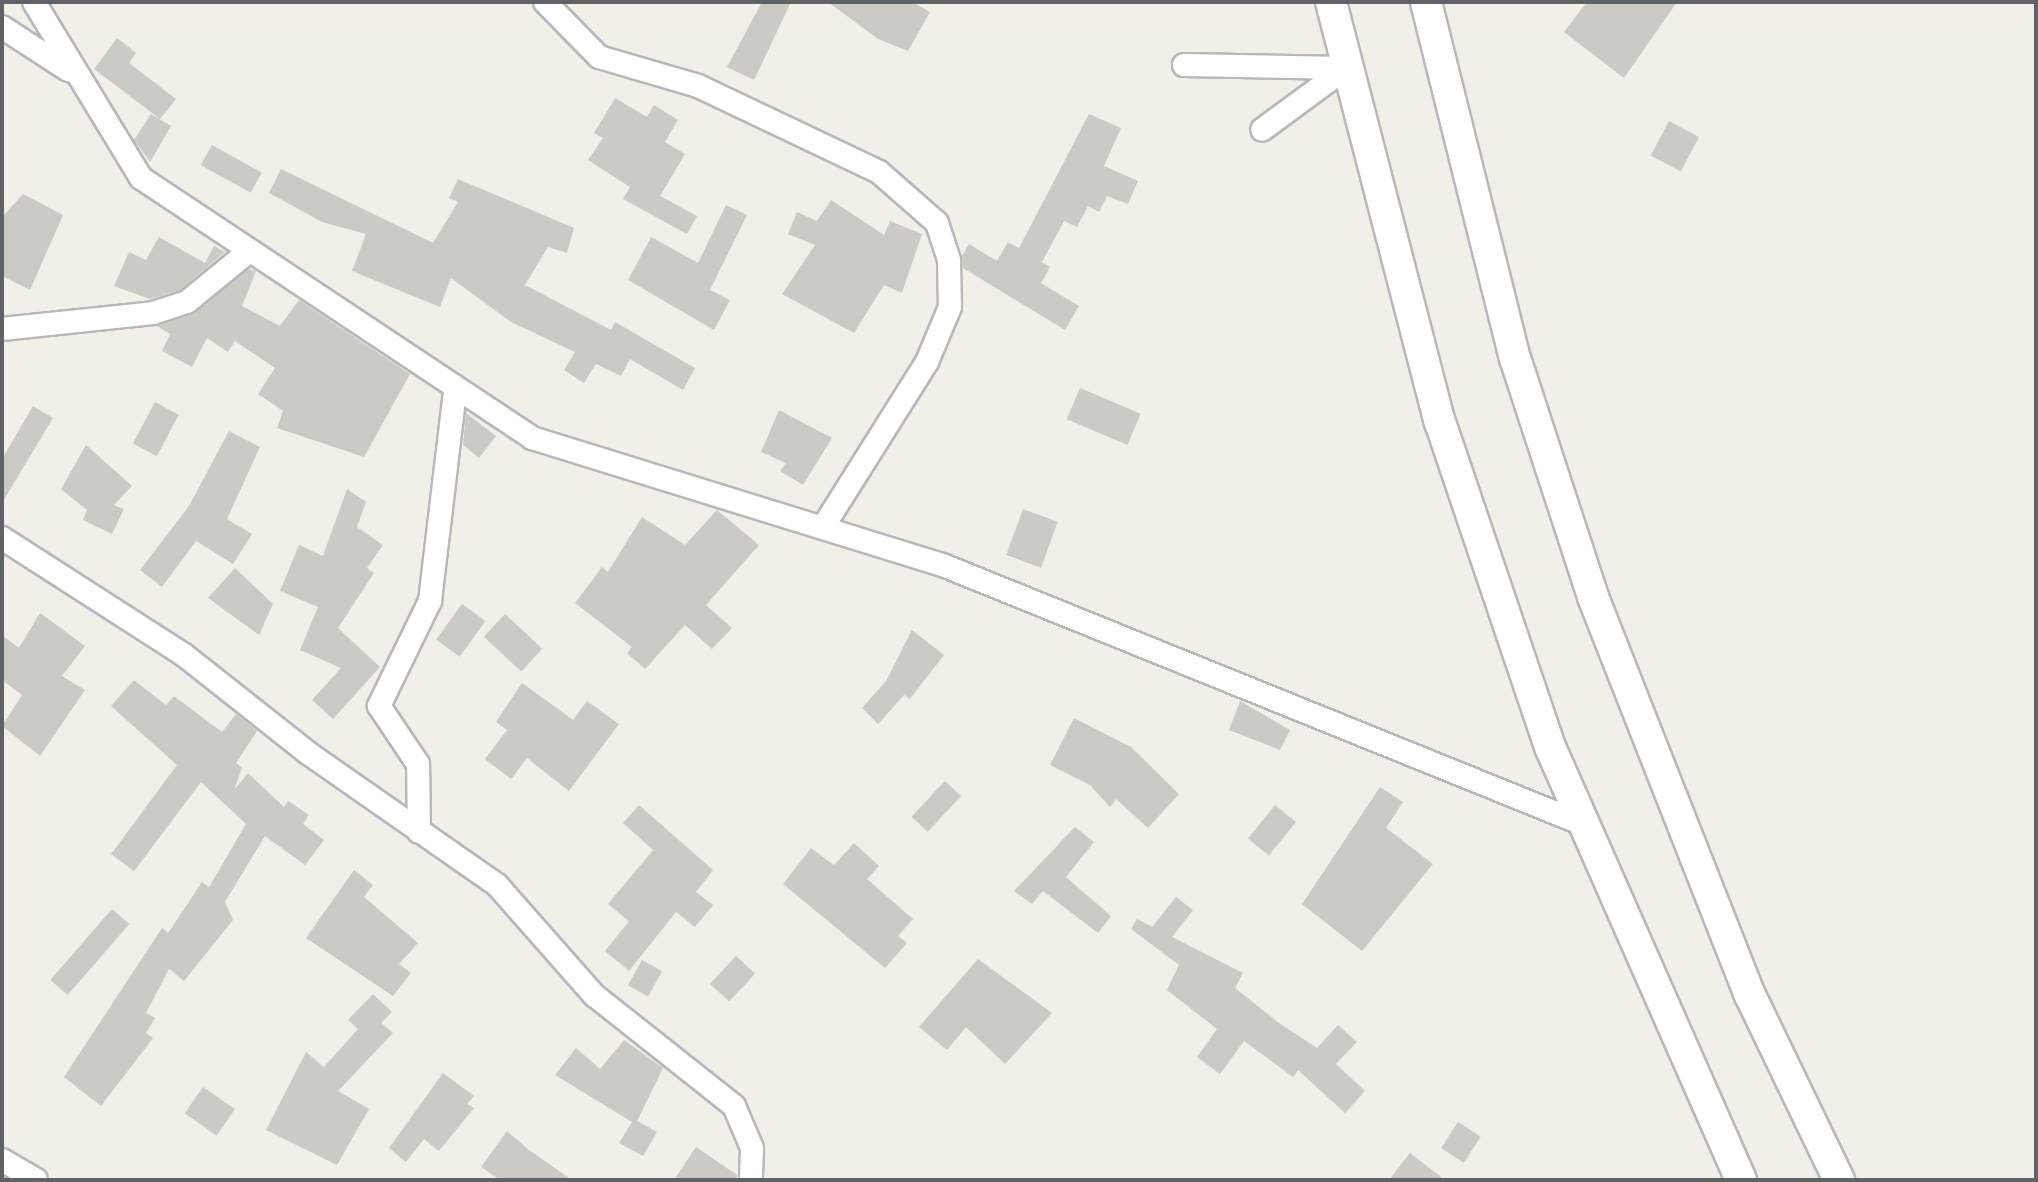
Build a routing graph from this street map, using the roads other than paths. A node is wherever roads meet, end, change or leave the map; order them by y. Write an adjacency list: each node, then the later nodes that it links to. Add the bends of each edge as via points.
1 (34, 2): 8 (street)
2 (545, 2): 13 (street, via 599,57 698,86 879,172 937,223 949,261 950,307 927,362)
3 (1331, 2): 7 (street)
4 (1426, 2): 21 (street, via 1515,358 1593,597 1750,995)
5 (2, 27): 8 (street)
6 (1184, 65): 7 (street)
7 (1346, 68): 9 (street); 15 (street, via 1440,422)
8 (72, 73): 10 (street, via 141,178)
9 (1262, 130)
10 (248, 252): 11 (street, via 187,302); 12 (street)
11 (2, 329)
12 (455, 390): 13 (street, via 532,438 590,461); 16 (street, via 430,601 379,706 418,764)
13 (825, 524): 15 (street, via 1376,734)
14 (2, 538): 16 (street, via 184,655)
15 (1583, 824): 20 (street)
16 (419, 832): 19 (street, via 497,885 594,995 734,1106 752,1148)
17 (2, 1160): 18 (street)
18 (36, 1180)
19 (751, 1180)
20 (1741, 1180)
21 (1839, 1180)

